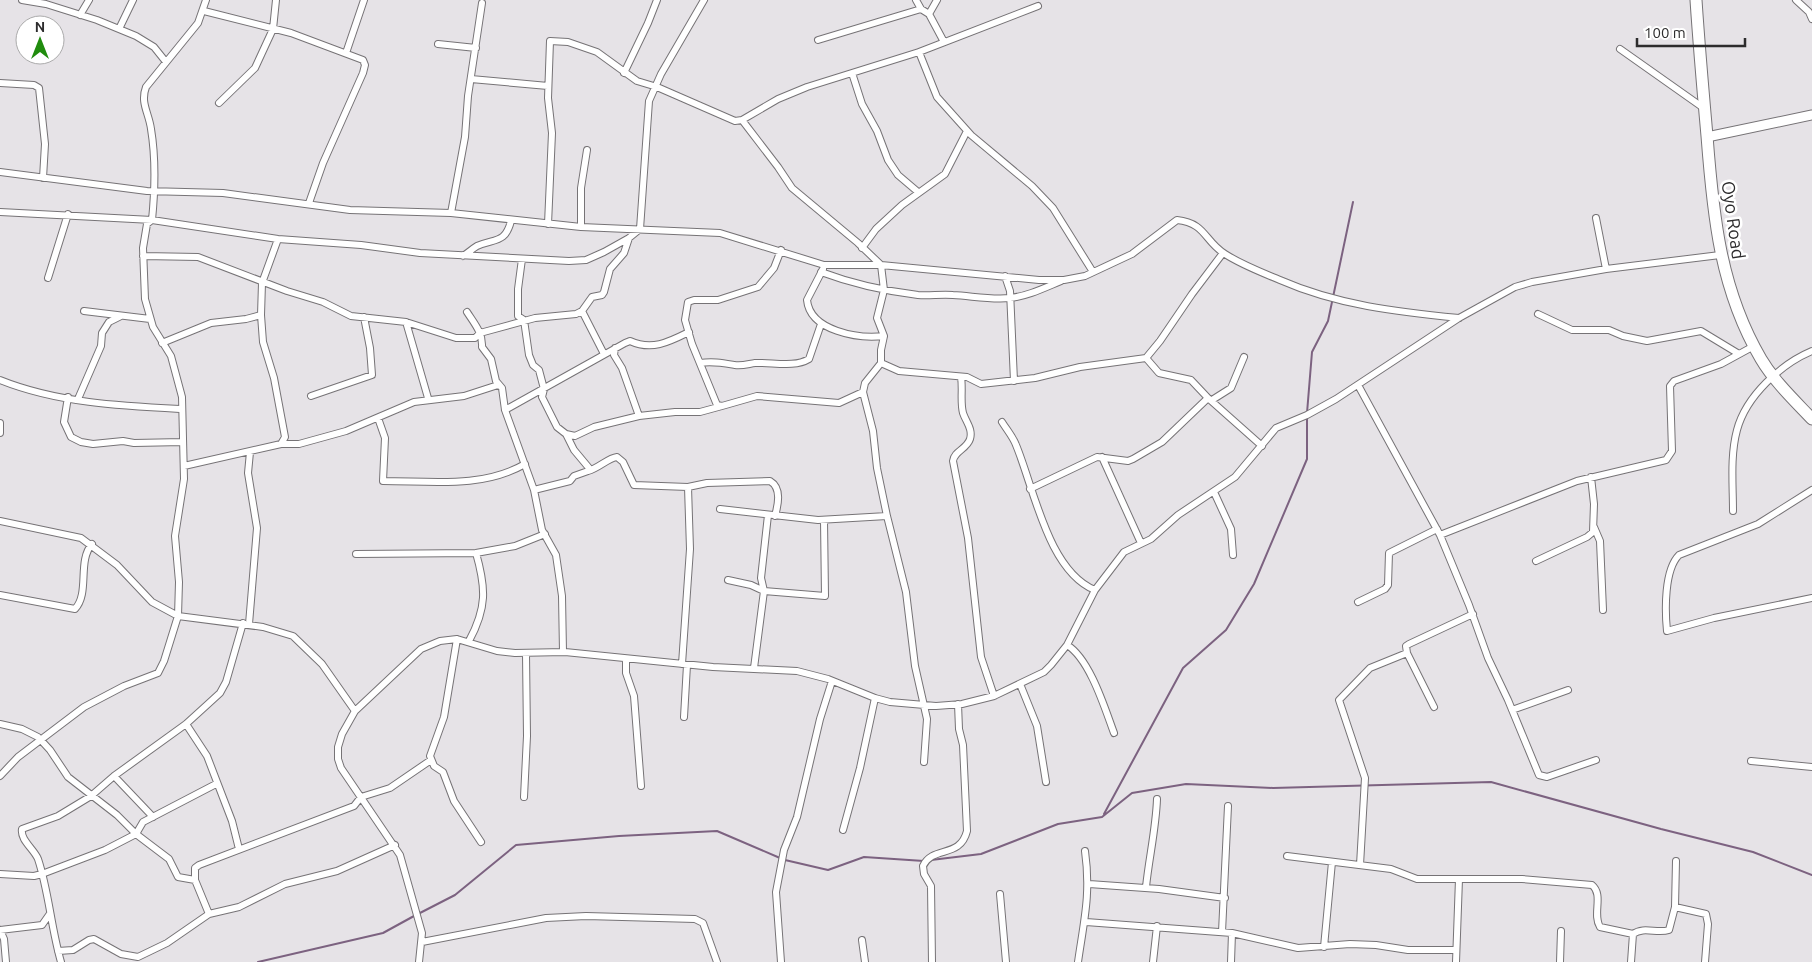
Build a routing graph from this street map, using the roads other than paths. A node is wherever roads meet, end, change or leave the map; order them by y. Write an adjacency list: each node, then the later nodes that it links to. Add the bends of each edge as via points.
1 (22, 0): 19 (street)
2 (88, 0): 19 (street)
3 (133, 0): 21 (street)
4 (206, 0): 17 (street)
5 (276, 0): 22 (street)
6 (364, 0): 29 (street)
7 (657, 0): 31 (street)
8 (704, 0): 36 (street, via 661,74)
9 (916, 0): 15 (street)
10 (937, 0): 18 (street)
11 (1696, 0): 38 (highway, Oyo Road)
12 (1796, 0): 16 (street)
13 (482, 3): 26 (street)
14 (1038, 6): 24 (street)
15 (921, 9): 18 (street); 23 (street)
16 (1811, 10): 20 (street)
17 (204, 11): 22 (street); 30 (street)
18 (929, 14): 24 (street)
19 (80, 15): 21 (street)
20 (1812, 19)
21 (119, 29): 30 (street, via 147,42)
22 (272, 29): 29 (street); 37 (street, via 255,68)
23 (818, 40)
24 (944, 42): 28 (street)
25 (438, 44): 26 (street)
26 (476, 48): 33 (street)
27 (1620, 48): 38 (street)
28 (919, 52): 32 (street); 41 (street, via 937,97)
29 (346, 53): 48 (street, via 363,60 365,65 322,164)
30 (166, 62): 46 (street, via 143,94 151,129)
31 (624, 73): 35 (street, via 597,52 568,42 550,41); 36 (street)
32 (852, 73): 40 (street, via 807,86); 47 (street, via 862,104 888,160 898,175)
33 (471, 79): 35 (street); 51 (street, via 465,137)
34 (0, 83): 45 (street, via 39,88 46,144)
35 (548, 86): 55 (street, via 552,133)
36 (657, 87): 40 (street, via 729,120); 57 (street, via 649,101)
37 (219, 103)
38 (1705, 109): 42 (highway, Oyo Road)
39 (1812, 115): 42 (street)
40 (742, 120): 60 (street, via 792,188)
41 (967, 131): 47 (street, via 945,174); 71 (street, via 1053,208)
42 (1707, 138): 63 (highway, Oyo Road)
43 (587, 150): 56 (street, via 581,188)
44 (0, 172): 45 (street)
45 (43, 178): 46 (street)
46 (155, 190): 48 (street, via 223,193); 53 (street)
47 (918, 192): 60 (street, via 876,229)
48 (309, 203): 51 (street, via 350,210)
49 (0, 212): 50 (street)
50 (68, 214): 53 (street); 73 (street)
51 (451, 214): 54 (street)
52 (1596, 218): 70 (street)
53 (152, 220): 59 (street); 64 (street, via 144,234)
54 (510, 221): 55 (street); 65 (street, via 506,234 499,240 477,246)
55 (548, 224): 56 (street)
56 (582, 227): 57 (street)
57 (640, 229): 58 (street); 61 (street, via 720,233)
58 (630, 238): 66 (street, via 586,260); 80 (street, via 624,254 610,269 604,292 592,297)
59 (278, 239): 65 (street, via 361,244); 76 (street)
60 (862, 248): 68 (street)
61 (780, 250): 69 (street); 91 (street, via 774,268 758,287 718,300 688,302 685,320)
62 (1223, 253): 71 (street, via 1198,226 1177,220 1132,254); 86 (street, via 1320,296 1389,311); 101 (street)
63 (1720, 255): 70 (street); 95 (highway, Oyo Road, via 1733,302)
64 (143, 256): 76 (street, via 198,257); 87 (street, via 145,299)
65 (463, 256): 66 (street)
66 (522, 259): 88 (street, via 518,316)
67 (841, 266): 68 (street); 69 (street); 74 (street)
68 (881, 266): 72 (street); 77 (street)
69 (823, 268): 74 (street); 90 (street, via 806,300)
70 (1606, 269): 86 (street, via 1515,287)
71 (1092, 272): 75 (street)
72 (1005, 276): 75 (street); 78 (street)
73 (48, 278)
74 (840, 279): 77 (street)
75 (1064, 280): 78 (street, via 1036,292)
76 (263, 282): 83 (street); 85 (street, via 323,302 351,316)
77 (884, 290): 78 (street, via 920,295); 93 (street, via 877,318)
78 (1010, 298): 107 (street)
79 (84, 310): 84 (street)
80 (582, 311): 88 (street); 98 (street)
81 (467, 312): 92 (street)
82 (1538, 314): 99 (street, via 1572,330 1609,330 1646,341 1701,331)
83 (261, 315): 94 (street, via 211,323); 128 (street, via 263,342 284,424 285,437)
84 (121, 316): 87 (street); 115 (street, via 109,322 102,334 101,346)
85 (364, 317): 89 (street); 112 (street, via 372,375)
86 (1459, 318): 108 (street)
87 (150, 319): 94 (street)
88 (524, 320): 92 (street); 110 (street, via 529,355 539,370)
89 (406, 322): 92 (street, via 456,338 475,338); 114 (street)
90 (821, 324): 93 (street, via 860,335); 102 (street, via 810,359 806,362)
91 (689, 332): 96 (street, via 660,346 630,341); 102 (street)
92 (480, 334): 109 (street)
93 (884, 336): 103 (street)
94 (162, 343): 118 (street, via 171,356 182,397)
95 (1754, 346): 99 (street); 104 (highway, Oyo Road)
96 (615, 348): 98 (street); 120 (street, via 614,355)
97 (1812, 350): 104 (street)
98 (604, 354): 110 (street)
99 (1739, 354): 135 (street, via 1721,364 1674,380 1670,386 1671,456 1660,462)
100 (1244, 357): 116 (street, via 1231,388)
101 (1146, 358): 107 (street); 116 (street, via 1160,373 1191,380)
102 (700, 363): 117 (street, via 714,401)
103 (881, 363): 105 (street, via 899,372); 111 (street, via 865,382)
104 (1773, 376): 122 (highway, Oyo Road); 142 (street, via 1750,404 1739,425 1734,448)
105 (961, 377): 107 (street, via 981,384); 178 (street, via 963,414 970,437 953,461 968,538 981,657)
106 (0, 380): 113 (street, via 37,394)
107 (1014, 381)
108 (1358, 384): 129 (street, via 1307,415 1276,428); 148 (street)
109 (498, 385): 114 (street, via 464,396); 119 (street, via 503,393)
110 (544, 389): 119 (street); 126 (street, via 545,405 557,427)
111 (863, 392): 117 (street, via 839,403 757,396); 144 (street)
112 (311, 396)
113 (68, 397): 115 (street); 127 (street, via 64,422 72,437 81,442)
114 (428, 398): 121 (street)
115 (78, 399): 118 (street)
116 (1210, 399): 129 (street); 131 (street, via 1162,442 1133,459)
117 (722, 406): 120 (street, via 700,412)
118 (182, 410): 127 (street)
119 (505, 410): 132 (street)
120 (639, 416): 126 (street, via 594,427 575,436)
121 (378, 418): 128 (street, via 299,444); 132 (street, via 385,438 383,481 441,483 487,479)
122 (1812, 419)
123 (1002, 422): 137 (street, via 1016,444)
124 (0, 423): 125 (street)
125 (0, 433)
126 (566, 434): 134 (street)
127 (183, 442): 133 (street)
128 (281, 444): 130 (street)
129 (1262, 446): 140 (street, via 1235,477)
130 (250, 452): 133 (street); 165 (street, via 248,472 257,528)
131 (1102, 457): 137 (street); 150 (street)
132 (525, 464): 138 (street)
133 (184, 466): 164 (street, via 175,536)
134 (588, 471): 136 (street, via 598,469 617,457 623,462 634,485); 138 (street, via 570,481)
135 (1591, 477): 147 (street); 148 (street)
136 (688, 487): 143 (street, via 707,482 770,481 778,495); 173 (street, via 690,549)
137 (1030, 489): 157 (street, via 1056,550 1084,585)
138 (534, 490): 149 (street)
139 (1812, 490): 160 (street, via 1758,524 1679,555 1672,561 1666,597 1667,631)
140 (1214, 492): 150 (street); 154 (street, via 1231,528)
141 (720, 509): 143 (street)
142 (1733, 511)
143 (771, 515): 146 (street); 158 (street, via 761,578)
144 (887, 516): 146 (street); 181 (street, via 906,592 915,666)
145 (0, 520): 151 (street, via 81,538)
146 (824, 520): 158 (street, via 825,596)
147 (1594, 526): 155 (street, via 1588,537); 162 (street, via 1600,541)
148 (1439, 532): 161 (street, via 1389,553 1388,585); 163 (street)
149 (545, 534): 152 (street, via 515,546); 169 (street, via 556,555 559,570)
150 (1141, 543): 157 (street, via 1124,552)
151 (92, 544): 159 (street, via 87,552 80,602 75,609); 164 (street, via 152,602)
152 (476, 553): 153 (street); 167 (street, via 483,597 480,620)
153 (356, 554)
154 (1232, 555)
155 (1536, 561)
156 (728, 580): 158 (street, via 751,585)
157 (1095, 590): 168 (street)
158 (764, 592): 174 (street)
159 (0, 595)
160 (1812, 598)
161 (1358, 602)
162 (1603, 610)
163 (1473, 614): 170 (street, via 1409,644); 183 (street, via 1488,658)
164 (178, 616): 165 (street); 189 (street, via 158,673 95,700)
165 (246, 624): 184 (street, via 293,636 322,664); 187 (street, via 220,693)
166 (457, 639): 167 (street); 184 (street, via 440,641 421,650); 190 (street, via 444,717)
167 (469, 641): 171 (street, via 497,651)
168 (1067, 645): 176 (street, via 1044,672); 188 (street, via 1073,648 1089,673)
169 (563, 652): 171 (street); 172 (street)
170 (1407, 653): 182 (street); 215 (street, via 1370,668 1339,700 1365,778)
171 (526, 654): 202 (street)
172 (626, 659): 173 (street); 199 (street, via 626,673 634,696)
173 (684, 665): 174 (street); 185 (street)
174 (754, 668): 175 (street, via 797,671)
175 (832, 681): 179 (street); 243 (street, via 797,817 790,830 779,871 775,901)
176 (1020, 684): 178 (street); 197 (street, via 1037,726)
177 (1568, 690): 183 (street)
178 (994, 696): 180 (street)
179 (875, 698): 181 (street); 206 (street)
180 (958, 704): 181 (street); 245 (street, via 959,729 964,745 967,831 962,844 929,858 923,866 931,886)
181 (925, 705): 193 (street)
182 (1434, 707)
183 (1512, 710): 191 (street, via 1541,776)
184 (355, 711): 201 (street, via 342,734 338,758)
185 (684, 717)
186 (0, 724): 189 (street, via 29,732)
187 (186, 724): 196 (street); 198 (street, via 207,756)
188 (1114, 733)
189 (42, 741): 195 (street, via 18,756); 200 (street, via 68,776)
190 (431, 760): 201 (street, via 390,788); 208 (street, via 443,772 454,801)
191 (1596, 760)
192 (1751, 761): 194 (street)
193 (924, 762)
194 (1812, 767)
195 (0, 776)
196 (114, 776): 200 (street); 205 (street)
197 (1046, 782)
198 (216, 784): 205 (street); 210 (street, via 232,821)
199 (641, 786)
200 (92, 796): 207 (street); 217 (street, via 58,816 22,829 22,837 33,850)
201 (361, 797): 209 (street); 210 (street, via 354,806)
202 (524, 797)
203 (1157, 798): 221 (street)
204 (1228, 806): 223 (street)
205 (153, 817): 207 (street, via 143,822)
206 (843, 830)
207 (136, 834): 217 (street, via 105,850); 219 (street, via 168,859 178,878)
208 (481, 842)
209 (395, 846): 226 (street, via 337,871 285,884 239,907); 235 (street, via 404,866)
210 (239, 849): 219 (street, via 199,865 194,871)
211 (1085, 851): 220 (street)
212 (1287, 856): 214 (street)
213 (1676, 861): 224 (street)
214 (1332, 862): 215 (street); 236 (street)
215 (1360, 865): 218 (street, via 1391,869 1411,879)
216 (0, 874): 217 (street)
217 (42, 874): 225 (street)
218 (1460, 879): 233 (street, via 1522,879 1592,885 1598,894 1600,927); 237 (street)
219 (195, 880): 226 (street)
220 (1089, 884): 221 (street); 227 (street)
221 (1146, 888): 223 (street)
222 (1000, 894): 246 (street)
223 (1225, 898): 231 (street)
224 (1675, 907): 233 (street, via 1669,930 1640,930); 253 (street, via 1706,914)
225 (49, 914): 229 (street, via 42,925); 238 (street)
226 (209, 914): 238 (street, via 167,943 138,957 121,954 94,939 72,950)
227 (1086, 922): 228 (street); 247 (street)
228 (1157, 926): 231 (street); 248 (street)
229 (0, 930): 239 (street)
230 (1561, 931): 251 (street)
231 (1222, 932): 232 (street)
232 (1232, 933): 236 (street, via 1298,948); 249 (street)
233 (1633, 934): 252 (street)
234 (862, 940): 244 (street)
235 (422, 942): 241 (street); 242 (street, via 546,918 695,919 703,923)
236 (1324, 946): 237 (street, via 1376,945 1408,950)
237 (1456, 950): 250 (street)
238 (58, 951): 240 (street)
239 (6, 962)
240 (61, 962)
241 (420, 962)
242 (717, 962)
243 (781, 962)
244 (865, 962)
245 (932, 962)
246 (1006, 962)
247 (1078, 962)
248 (1153, 962)
249 (1231, 962)
250 (1456, 962)
251 (1560, 962)
252 (1631, 962)
253 (1705, 962)

